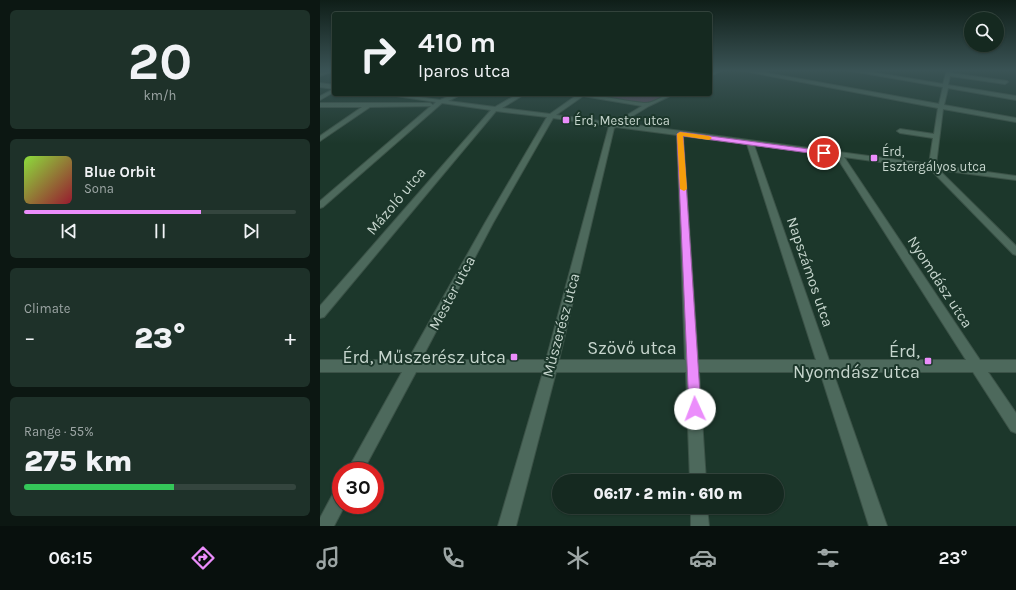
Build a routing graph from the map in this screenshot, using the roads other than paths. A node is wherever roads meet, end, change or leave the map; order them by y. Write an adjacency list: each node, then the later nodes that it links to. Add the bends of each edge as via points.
1 (877, 95): 16 (street)
2 (943, 95): 16 (street)
3 (996, 95): 10 (street)
4 (393, 96): 12 (street)
5 (455, 96): 12 (street)
6 (518, 96): 17 (street)
7 (577, 96): 18 (street)
8 (592, 96): 15 (street)
9 (666, 96): 15 (street)
10 (1016, 98)
11 (377, 100): 14 (street)
12 (440, 103): 14 (street); 17 (street); 29 (street)
13 (320, 105): 14 (street)
14 (370, 105): 24 (street)
15 (647, 105): 20 (street)
16 (941, 106): 19 (street); 23 (street)
17 (495, 108): 18 (street); 31 (street, Mázoló utca)
18 (551, 116): 20 (street); 32 (street, Mester utca, via 489,223)
19 (1016, 120)
20 (614, 125): 22 (street); 34 (street, Műszerész utca, via 611,127)
21 (900, 131): 23 (street)
22 (680, 134): 25 (street); 35 (street)
23 (936, 136): 27 (street)
24 (320, 139)
25 (750, 143): 26 (street); 36 (street, Napszámos utca)
26 (839, 155): 27 (street); 37 (street, Nyomdász utca)
27 (932, 167): 28 (street); 30 (street)
28 (1016, 178)
29 (320, 205)
30 (1016, 252)
31 (320, 314)
32 (413, 365): 33 (street, Szövő utca); 34 (street, Szövő utca); 40 (street, Mester utca)
33 (320, 366)
34 (550, 366): 35 (street, Szövő utca); 45 (street, Műszerész utca)
35 (693, 366): 36 (street, Szövő utca); 41 (street)
36 (826, 366): 37 (street, Szövő utca); 47 (street, Napszámos utca)
37 (976, 366): 38 (street, Szövő utca); 39 (street, Nyomdász utca)
38 (1016, 366)
39 (1016, 426)
40 (360, 462)
41 (698, 474)
42 (332, 513): 44 (street)
43 (699, 514): 46 (street)
44 (325, 526)
45 (507, 526)
46 (700, 526)
47 (878, 526)

